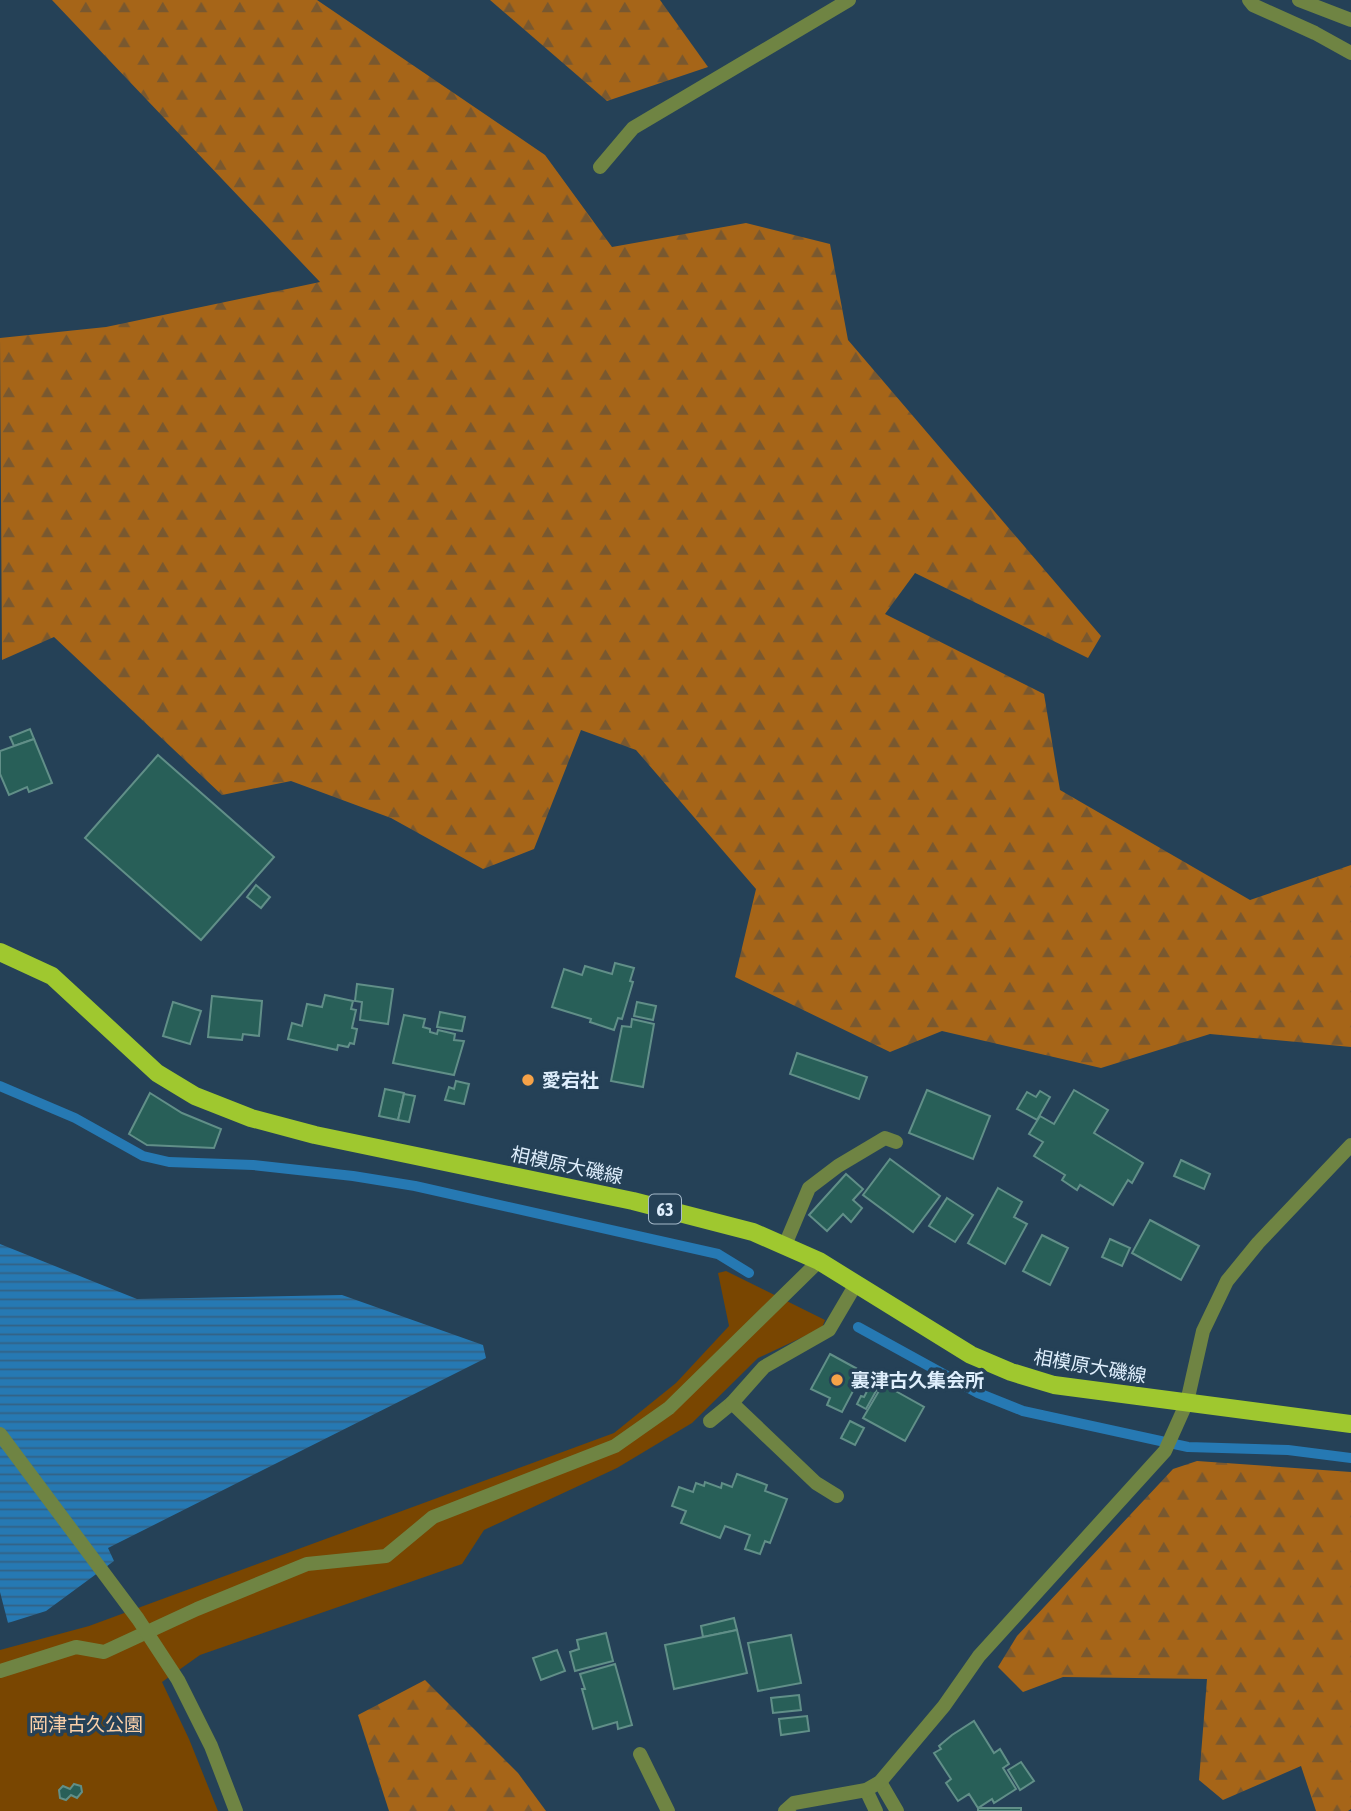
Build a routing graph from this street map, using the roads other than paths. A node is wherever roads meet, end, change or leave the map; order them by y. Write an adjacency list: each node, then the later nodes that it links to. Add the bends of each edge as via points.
1 (849, 0): 6 (street, via 633,128)
2 (1249, 0): 5 (street)
3 (1299, 0): 4 (street)
4 (1351, 20)
5 (1351, 53)
6 (600, 167)
7 (0, 951): 11 (main road, 相模原大磯線 / 63, via 52,976 157,1073 195,1096 251,1118 633,1200)
8 (896, 1142): 11 (street, via 885,1138 809,1188)
9 (1351, 1145): 10 (street)
10 (1345, 1160): 14 (street, via 1258,1242 1227,1281 1203,1331)
11 (785, 1245): 12 (main road, 相模原大磯線 / 63)
12 (819, 1261): 13 (main road, 相模原大磯線 / 63); 22 (street, via 669,1408 615,1446 433,1517 386,1556 307,1564 104,1652 76,1647)
13 (856, 1284): 14 (main road, 相模原大磯線 / 63, via 971,1355 1011,1372 1054,1385); 15 (street, via 829,1330 764,1367)
14 (1186, 1402): 17 (main road, 相模原大磯線 / 63); 24 (street, via 1165,1451 979,1656)
15 (732, 1403): 16 (street); 19 (street)
16 (710, 1421)
17 (1351, 1424)
18 (0, 1434): 26 (street, via 178,1680)
19 (816, 1483): 20 (street); 21 (street)
20 (838, 1496)
21 (810, 1498)
22 (0, 1671)
23 (640, 1754): 27 (street)
24 (880, 1782): 25 (street); 30 (street)
25 (866, 1790): 28 (street, via 794,1803); 29 (street)
26 (236, 1811)
27 (668, 1811)
28 (785, 1811)
29 (876, 1811)
30 (897, 1811)

